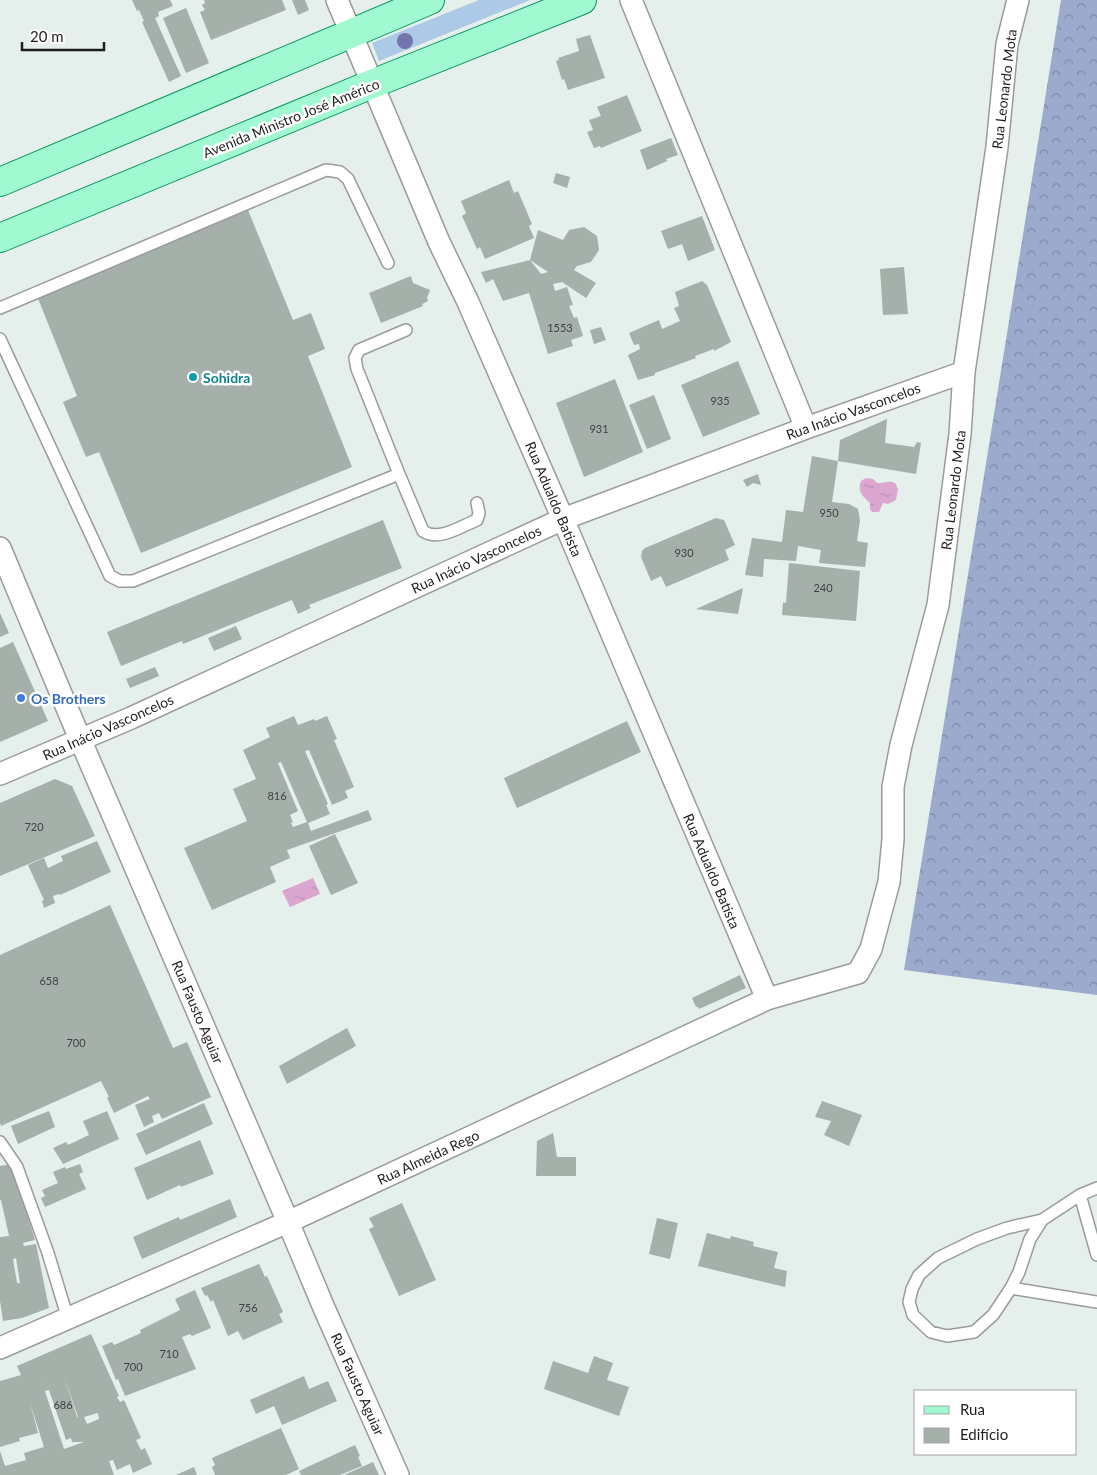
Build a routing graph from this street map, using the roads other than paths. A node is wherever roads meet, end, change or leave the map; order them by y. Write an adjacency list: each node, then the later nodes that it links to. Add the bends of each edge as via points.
1 (337, 0): 6 (street, Rua Adualdo Batista)
2 (430, 0): 6 (main road)
3 (582, 0): 7 (main road, Avenida Ministro José Américo)
4 (631, 0): 15 (street)
5 (1018, 0): 14 (street, Rua Leonardo Mota, via 1007,44 997,147)
6 (351, 33): 7 (street, Rua Adualdo Batista); 8 (main road)
7 (372, 84): 9 (main road, Avenida Ministro José Américo); 18 (street, Rua Adualdo Batista)
8 (0, 182)
9 (0, 238)
10 (388, 263): 11 (lane, via 348,179 340,172 326,170)
11 (0, 308)
12 (406, 330): 16 (lane, via 359,350 355,358)
13 (0, 339): 16 (lane, via 110,576 120,581 133,580)
14 (964, 372): 15 (street, Rua Inácio Vasconcelos); 22 (street, Rua Leonardo Mota, via 959,444 938,605 901,744 893,787 889,882 871,949)
15 (806, 428): 18 (street, Rua Inácio Vasconcelos)
16 (399, 474): 17 (lane, via 423,531 429,535 438,535 476,520 479,513)
17 (476, 503)
18 (562, 519): 20 (street, Rua Inácio Vasconcelos); 23 (street, Rua Adualdo Batista)
19 (0, 548): 20 (street, Rua Fausto Aguiar)
20 (80, 739): 21 (street, Rua Inácio Vasconcelos); 28 (street, Rua Fausto Aguiar)
21 (0, 774)
22 (858, 973): 23 (street, Rua Almeida Rego)
23 (767, 999): 28 (street, Rua Almeida Rego)
24 (0, 1142): 32 (lane, via 18,1167)
25 (1097, 1188): 26 (lane)
26 (1080, 1195): 27 (lane); 29 (lane)
27 (1042, 1220): 30 (lane, via 1030,1239); 30 (lane, via 1007,1228 938,1258 919,1275 910,1302 913,1315 931,1332 947,1336 974,1332 993,1315)
28 (288, 1222): 32 (street, Rua Almeida Rego); 34 (street, Rua Fausto Aguiar)
29 (1097, 1255)
30 (1011, 1288): 31 (lane)
31 (1097, 1302)
32 (68, 1319): 33 (street, Rua Almeida Rego)
33 (0, 1348)
34 (398, 1475)

